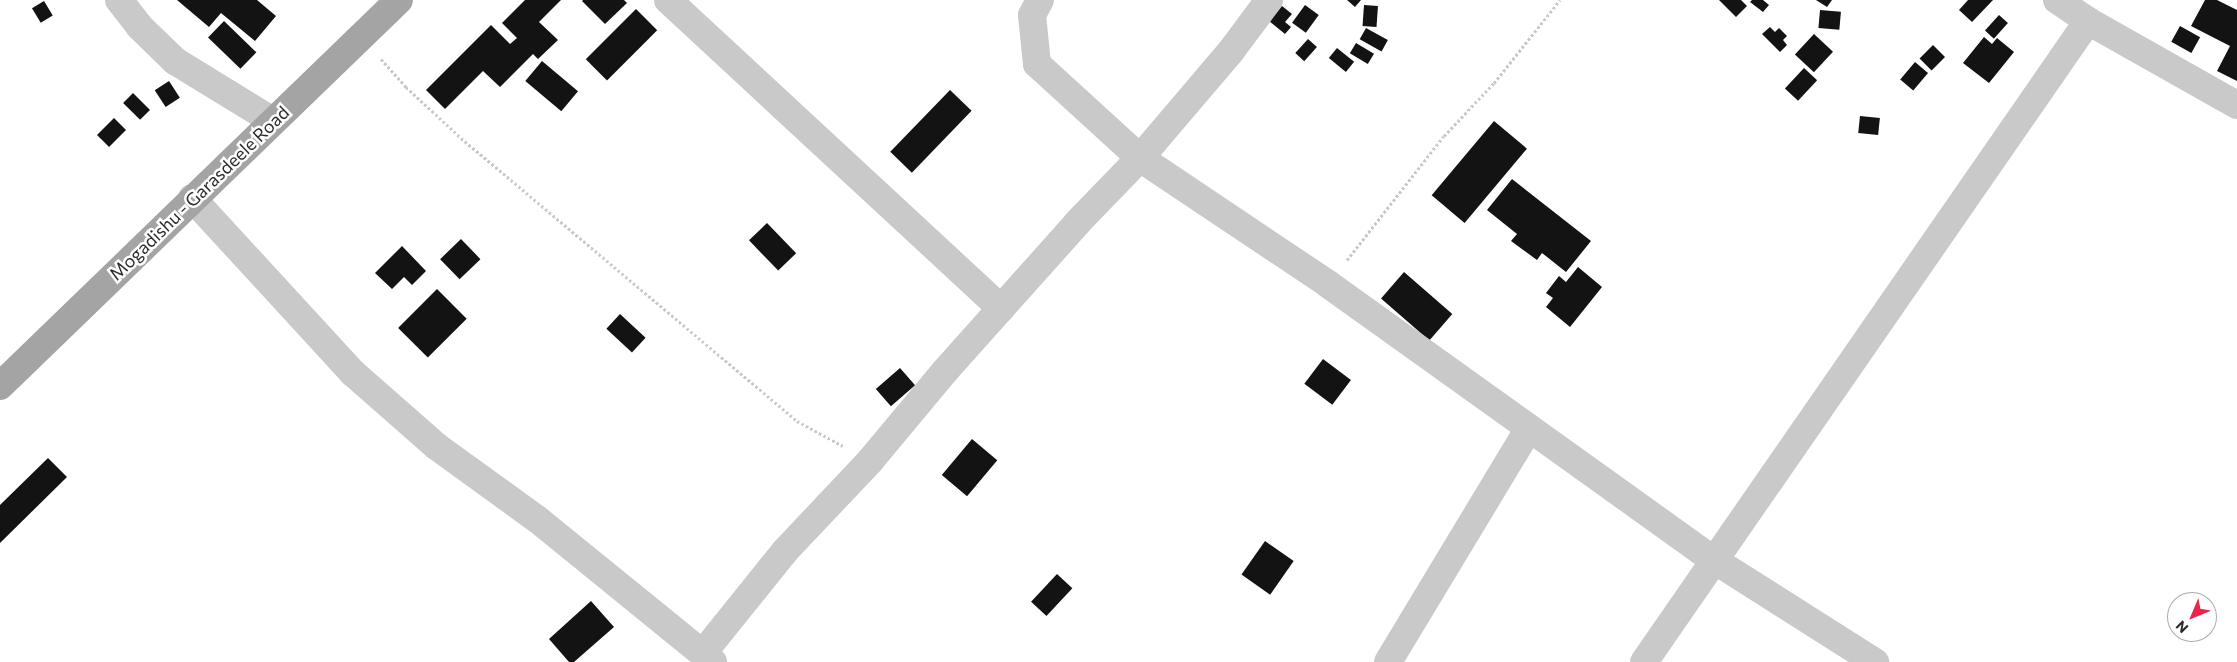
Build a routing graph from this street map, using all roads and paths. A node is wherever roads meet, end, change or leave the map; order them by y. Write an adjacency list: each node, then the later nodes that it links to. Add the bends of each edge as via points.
1 (119, 0): 11 (street, via 175,61)
2 (398, 0): 9 (main road, Mogadishu - Garasdeele Road)
3 (668, 0): 15 (street)
4 (1040, 0): 12 (street, via 1032,15 1037,64)
5 (1269, 0): 12 (street, via 1231,52)
6 (1560, 0): 14 (path, via 1494,83 1444,136)
7 (2056, 0): 8 (street)
8 (2088, 21): 10 (street); 19 (street)
9 (360, 36): 11 (main road, Mogadishu - Garasdeele Road); 18 (path, via 406,87 461,138 797,420)
10 (2237, 105)
11 (273, 121): 13 (main road, Mogadishu - Garasdeele Road)
12 (1140, 158): 14 (street); 15 (street)
13 (192, 198): 16 (main road, Mogadishu - Garasdeele Road); 20 (street, via 360,379 436,446 537,519)
14 (1328, 284): 17 (street)
15 (1001, 308): 18 (street)
16 (0, 386)
17 (1529, 428): 19 (street); 21 (street)
18 (870, 461): 20 (street, via 785,551)
19 (1714, 560): 22 (street); 23 (street)
20 (708, 658)
21 (1388, 662)
22 (1644, 662)
23 (1875, 662)

